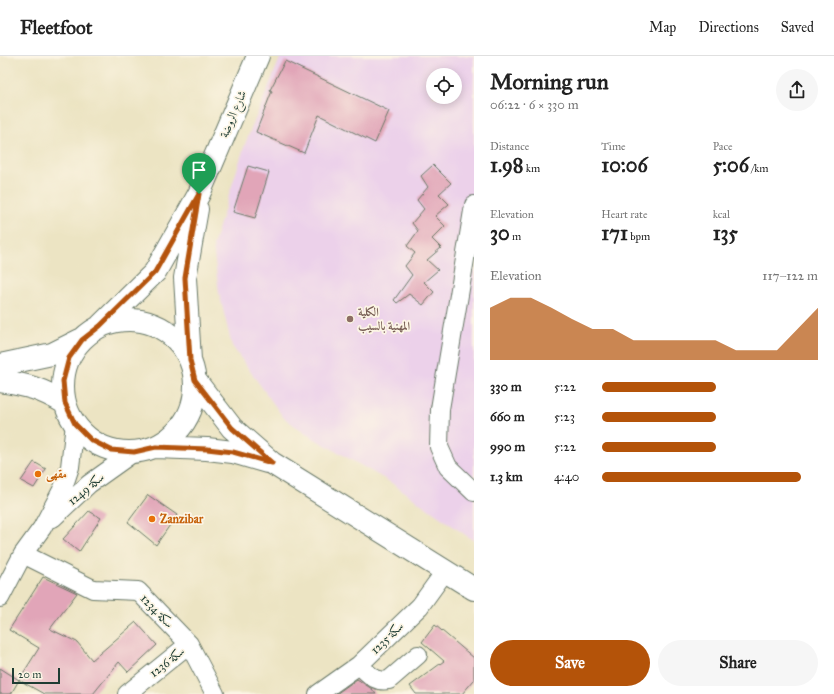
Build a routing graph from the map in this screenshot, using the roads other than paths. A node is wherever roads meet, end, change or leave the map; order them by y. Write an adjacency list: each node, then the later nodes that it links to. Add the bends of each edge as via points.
1 (258, 56): 2 (main road, شارع الروضة)
2 (199, 194): 4 (main road, شارع الروضة, via 155,272); 7 (main road, شارع الروضة, via 185,278)
3 (474, 205): 14 (street, via 440,409 439,447 448,467)
4 (100, 326): 5 (main road); 7 (main road, via 122,320 144,321 164,329 180,342)
5 (82, 340): 6 (main road, via 52,354); 9 (main road, via 69,358 63,381)
6 (0, 365)
7 (193, 370): 11 (main road, via 194,400 186,420 173,436); 13 (main road, via 232,428)
8 (0, 381): 9 (main road, via 26,384 47,392)
9 (65, 403): 10 (main road)
10 (75, 424): 12 (main road, via 97,444 111,450); 15 (street, سكة 1249, via 70,467 63,488)
11 (156, 447): 12 (main road); 13 (main road, via 233,452)
12 (134, 452): 15 (street, سكة 1249, via 89,484)
13 (272, 463): 17 (main road)
14 (474, 492)
15 (42, 528): 16 (street, سكة 1249)
16 (23, 554): 19 (street, سكة 1249); 20 (street, سكة 1234, via 93,589 138,591)
17 (446, 570): 18 (main road); 22 (street, سكة 1235, via 420,606)
18 (474, 589)
19 (0, 598)
20 (189, 644): 24 (street, سكة 1236); 25 (street, سكة 1234)
21 (418, 655): 23 (street)
22 (359, 665): 23 (street); 26 (street, سكة 1235)
23 (380, 688)
24 (127, 694)
25 (215, 694)
26 (318, 694)

